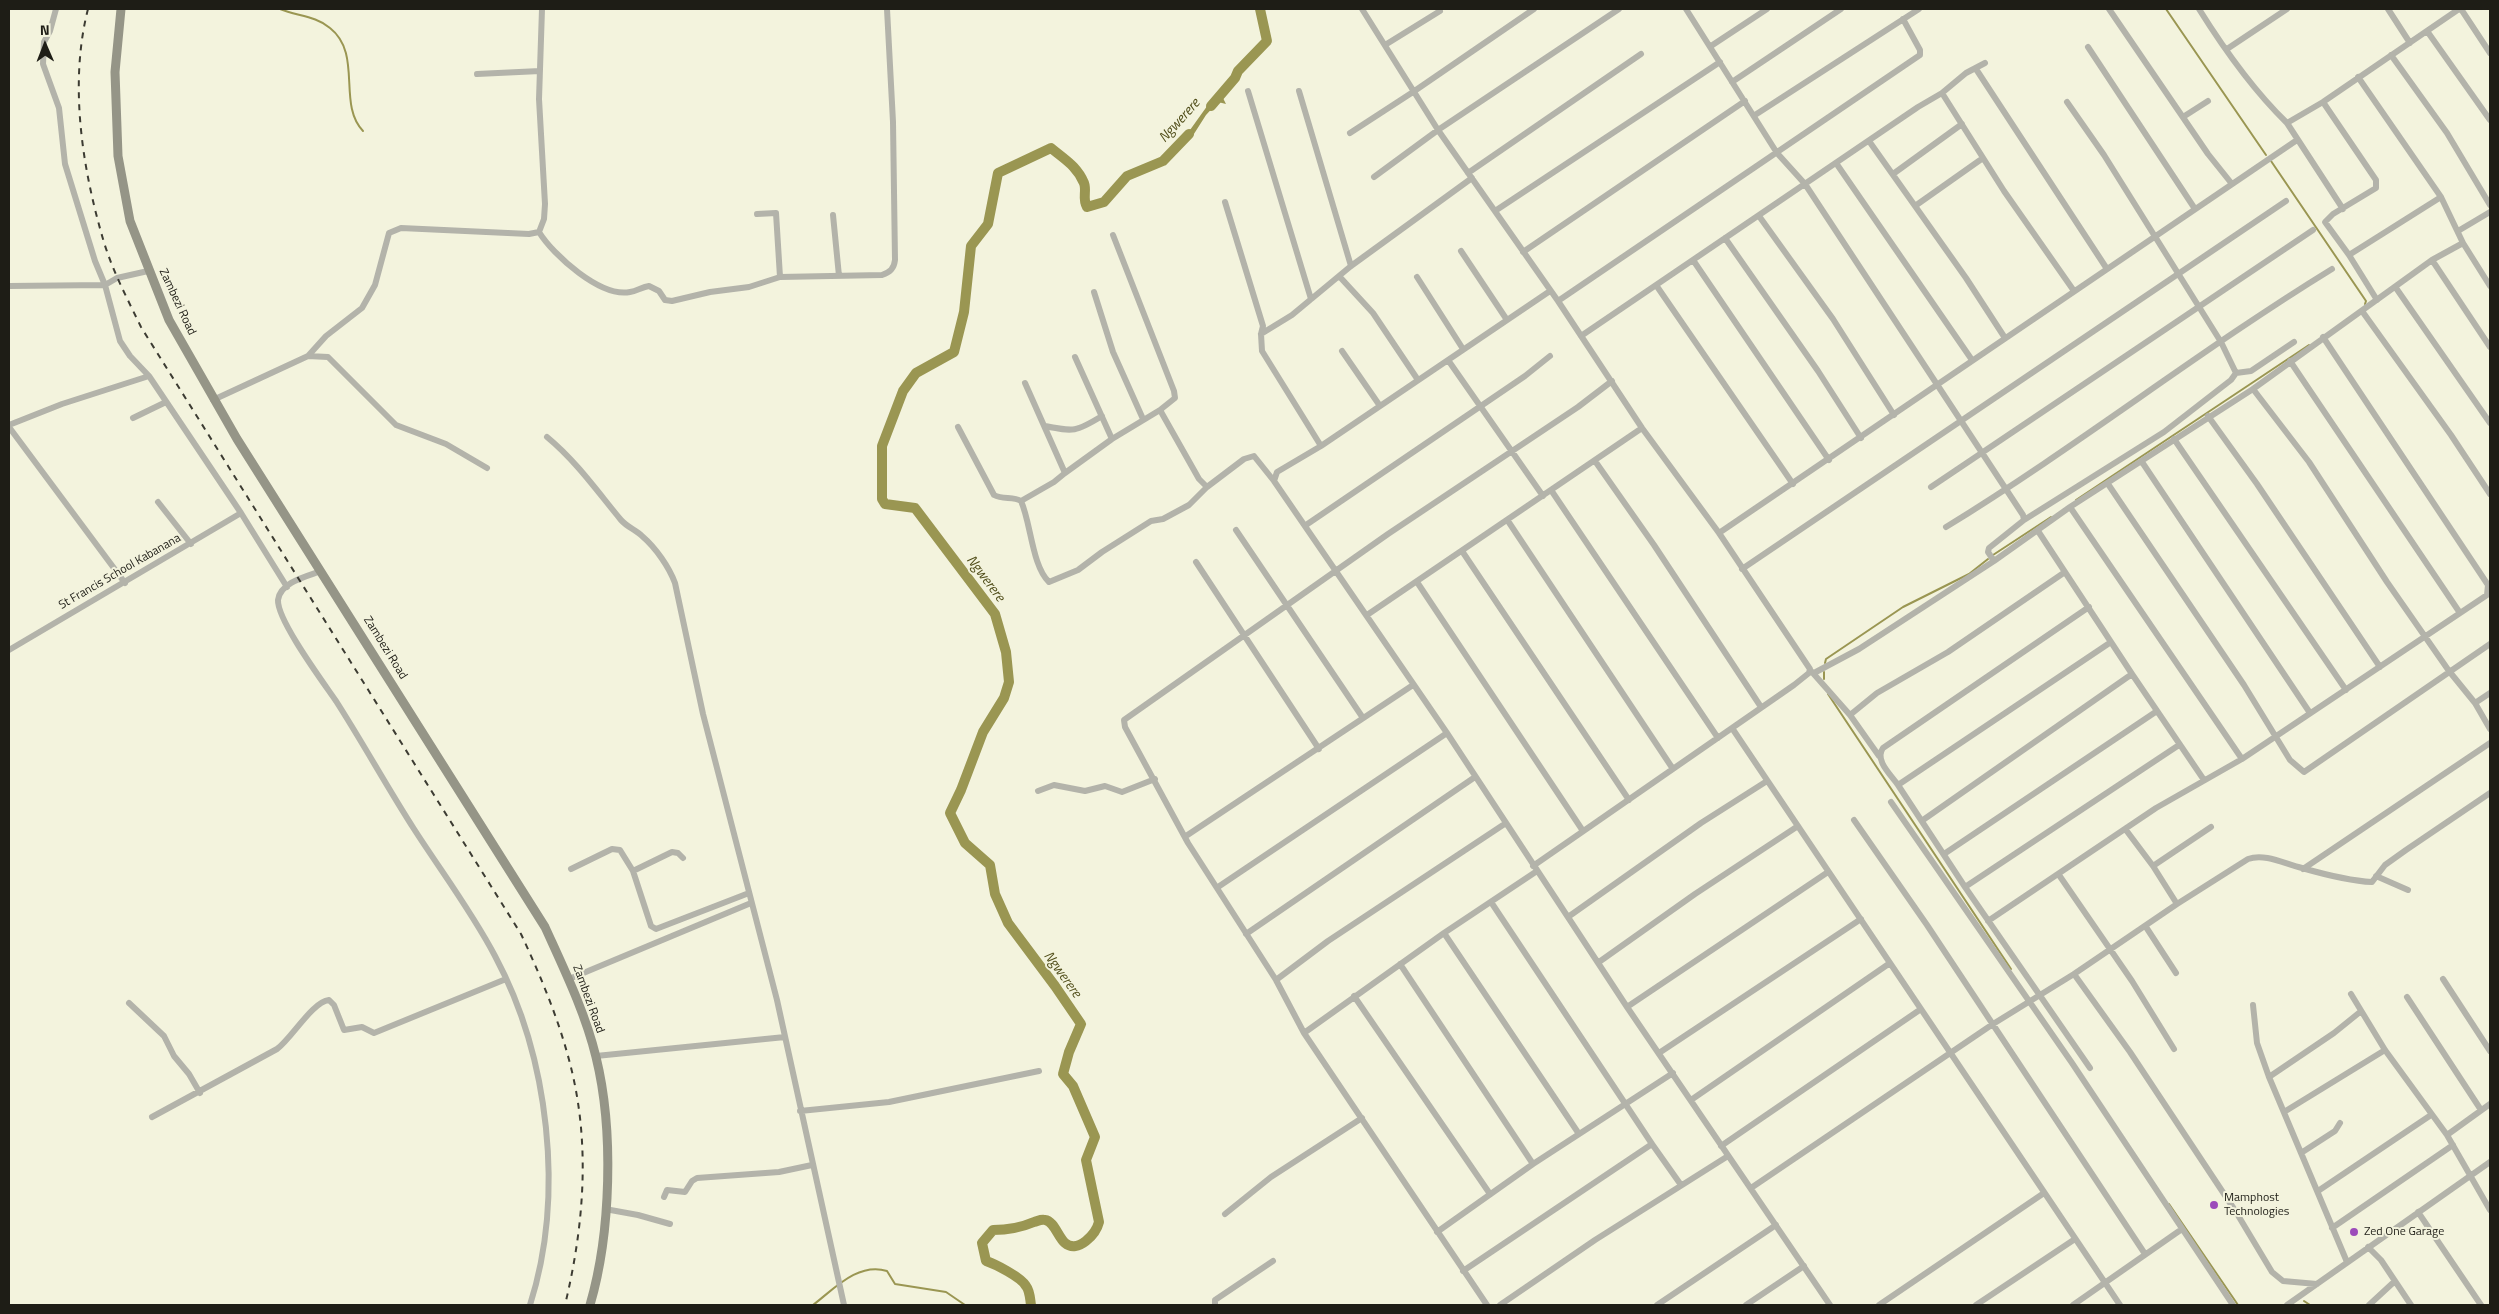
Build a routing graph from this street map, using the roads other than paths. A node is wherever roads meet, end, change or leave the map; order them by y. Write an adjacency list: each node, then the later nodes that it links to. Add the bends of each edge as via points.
1 (56, 9): 93 (street, via 44,42 44,64 59,108 65,164 95,261)
2 (121, 9): 87 (main road, Zambezi Road, via 115,72 118,156 130,221)
3 (542, 9): 31 (street)
4 (887, 9): 89 (street, via 893,122 894,265 882,276)
5 (1362, 9): 21 (street)
6 (1534, 9): 37 (street)
7 (1619, 9): 48 (street)
8 (1686, 9): 22 (street)
9 (1767, 9): 22 (street)
10 (1842, 9): 34 (street)
11 (1919, 9): 18 (street)
12 (2109, 9): 44 (street)
13 (2200, 9): 24 (street)
14 (2287, 9): 24 (street)
15 (2388, 9): 20 (street)
16 (2460, 9): 19 (street); 25 (street)
17 (1440, 11): 21 (street)
18 (1903, 19): 43 (street); 52 (street, via 1920,55)
19 (2427, 32): 20 (street); 45 (street)
20 (2410, 43): 27 (street)
21 (1384, 46): 37 (street)
22 (1711, 46): 28 (street)
23 (2088, 47): 65 (street)
24 (2228, 49): 46 (street, via 2271,108)
25 (2490, 53)
26 (1640, 54): 56 (street)
27 (2391, 55): 33 (street); 63 (street, via 2447,133)
28 (1720, 62): 34 (street); 67 (street)
29 (1985, 63): 30 (street)
30 (1976, 69): 38 (street); 85 (street)
31 (540, 71): 32 (street); 74 (street, via 544,219)
32 (477, 74)
33 (2358, 77): 42 (street); 60 (street)
34 (1732, 82): 39 (street)
35 (1248, 91): 101 (street)
36 (1299, 91): 84 (street)
37 (1413, 92): 48 (street); 49 (street)
38 (1942, 93): 47 (street); 51 (street)
39 (1745, 101): 43 (street); 80 (street)
40 (2208, 101): 44 (street)
41 (2067, 102): 77 (street, via 2104,155)
42 (2323, 102): 46 (street); 66 (street, via 2377,184)
43 (1755, 116): 52 (street)
44 (2183, 117): 59 (street)
45 (2490, 120)
46 (2287, 123): 50 (street)
47 (1962, 124): 53 (street); 55 (street)
48 (1438, 130): 56 (street); 57 (street)
49 (1350, 132)
50 (2297, 140): 59 (street); 66 (street)
51 (1869, 141): 54 (street); 55 (street)
52 (1778, 153): 58 (street); 103 (street)
53 (1983, 158): 64 (street); 99 (street)
54 (1836, 163): 58 (street); 120 (street)
55 (1893, 174): 64 (street)
56 (1470, 175): 67 (street); 84 (street)
57 (1374, 177)
58 (1805, 184): 71 (street); 127 (street)
59 (2232, 184): 65 (street)
60 (2441, 197): 73 (street); 81 (street)
61 (2286, 201): 88 (street)
62 (1225, 202): 107 (street, via 1264,326)
63 (2490, 205)
64 (1915, 206): 110 (street)
65 (2195, 209): 77 (street)
66 (2343, 209): 81 (street, via 2325,222)
67 (1495, 211): 80 (street)
68 (2490, 212): 73 (street)
69 (757, 214): 91 (street, via 776,213)
70 (833, 215): 89 (street)
71 (1759, 216): 76 (street); 134 (street, via 1833,319)
72 (2313, 230): 104 (street)
73 (2458, 231): 78 (street)
74 (539, 232): 91 (street, via 547,245 582,276 620,292 649,286 665,300 672,301 749,287); 116 (street, via 402,228 389,233 375,285 362,308 326,336)
75 (1113, 235): 133 (street, via 1174,391 1174,398)
76 (1725, 238): 82 (street); 146 (street)
77 (2154, 238): 85 (street); 88 (street)
78 (2463, 243): 83 (street); 96 (street)
79 (1460, 251): 106 (street)
80 (1524, 252): 98 (street)
81 (2349, 254): 102 (street)
82 (1693, 260): 94 (street); 152 (street)
83 (2432, 260): 97 (street); 113 (street)
84 (1351, 266): 90 (street)
85 (2107, 269): 99 (street)
86 (2332, 269): 111 (street)
87 (148, 272): 93 (street, via 117,278); 129 (main road, Zambezi Road, via 169,320)
88 (2177, 273): 104 (street); 138 (street)
89 (839, 276): 91 (street)
90 (1339, 276): 101 (street); 124 (street, via 1373,313)
91 (780, 277)
92 (1417, 277): 114 (street)
93 (106, 285): 95 (street); 123 (street, via 120,341)
94 (1656, 285): 108 (street); 158 (street)
95 (9, 286)
96 (2490, 286)
97 (2396, 288): 102 (street); 140 (street)
98 (1550, 291): 103 (street); 106 (street)
99 (2074, 291): 110 (street)
100 (1094, 292): 139 (street, via 1113,352)
101 (1311, 300): 107 (street)
102 (2377, 300): 105 (street)
103 (1558, 301): 108 (street)
104 (2199, 307): 111 (street); 151 (street)
105 (2362, 311): 109 (street); 164 (street)
106 (1507, 320): 114 (street)
107 (1261, 334): 149 (street, via 1262,352)
108 (1581, 336): 125 (street)
109 (2323, 337): 121 (street); 190 (street, via 2488,585 2487,595)
110 (2005, 338): 120 (street)
111 (2221, 342): 122 (street); 162 (street)
112 (2294, 342): 122 (street, via 2251,371)
113 (2490, 347)
114 (1463, 349): 119 (street)
115 (1342, 351): 131 (street)
116 (308, 356): 129 (street); 155 (street, via 328,358 396,425 446,444)
117 (1550, 356): 132 (street)
118 (1076, 357): 135 (street)
119 (1448, 360): 124 (street); 132 (street)
120 (1972, 360): 127 (street)
121 (2290, 361): 128 (street); 190 (street)
122 (2236, 373): 170 (street, via 2164,432)
123 (150, 376): 130 (street); 141 (street, via 62,404)
124 (1418, 380): 131 (street)
125 (1612, 381): 144 (street); 150 (street)
126 (1025, 383): 142 (street)
127 (1937, 384): 134 (street); 138 (street)
128 (2252, 389): 136 (street); 193 (street, via 2288,431)
129 (213, 400): 182 (main road, Zambezi Road)
130 (166, 402): 137 (street); 169 (street)
131 (1380, 406): 149 (street)
132 (1479, 407): 150 (street); 172 (street)
133 (1160, 410): 139 (street); 160 (street, via 1199,479)
134 (1894, 415): 146 (street)
135 (1102, 416): 142 (street, via 1071,431); 147 (street)
136 (2208, 416): 148 (street); 197 (street, via 2258,484)
137 (133, 418)
138 (1962, 418): 151 (street); 181 (street)
139 (1143, 419): 147 (street)
140 (2490, 423)
141 (9, 426): 185 (street)
142 (1044, 426): 156 (street)
143 (958, 427): 167 (street, via 994,495)
144 (1642, 428): 153 (street); 176 (street)
145 (547, 437): 251 (street, via 574,463 625,524 642,536 670,571)
146 (1861, 438): 152 (street)
147 (1112, 439): 156 (street)
148 (2174, 439): 154 (street); 202 (street)
149 (1321, 446): 157 (street, via 1277,472)
150 (1512, 451): 165 (street); 183 (street)
151 (1984, 454): 161 (street); 162 (street)
152 (1829, 460): 158 (street)
153 (1595, 461): 163 (street); 205 (street)
154 (2142, 462): 159 (street); 207 (street)
155 (487, 468)
156 (1065, 473): 167 (street)
157 (1274, 481): 160 (street, via 1254,456 1244,459); 172 (street)
158 (1794, 484): 176 (street)
159 (2108, 484): 168 (street); 213 (street)
160 (1207, 487): 167 (street, via 1189,505 1163,519 1152,521 1078,570 1050,582 1045,578 1035,551)
161 (1931, 487)
162 (2008, 489): 170 (street); 173 (street)
163 (1552, 490): 165 (street); 214 (street)
164 (2490, 494)
165 (1543, 496): 171 (street)
166 (158, 502): 177 (street)
167 (1021, 502)
168 (2070, 507): 175 (street); 219 (street)
169 (241, 513): 177 (street, St Francis School Kabanana); 187 (street)
170 (2024, 520): 179 (street, via 1989,548)
171 (1508, 521): 178 (street); 220 (street)
172 (1306, 525): 183 (street)
173 (1946, 527)
174 (1236, 530): 188 (street)
175 (2038, 531): 179 (street); 184 (street)
176 (1719, 533): 181 (street)
177 (191, 544): 185 (street, St Francis School Kabanana)
178 (1462, 551): 186 (street); 228 (street)
179 (1994, 561): 198 (street, via 1859,649)
180 (1196, 562): 192 (street)
181 (1742, 569): 198 (street)
182 (321, 571): 187 (street); 269 (main road, Zambezi Road, via 545,927)
183 (1337, 571): 188 (street); 191 (street)
184 (2065, 572): 189 (street); 208 (street, via 1948,652 1877,693)
185 (125, 582): 196 (street, St Francis School Kabanana)
186 (1417, 582): 191 (street); 236 (street)
187 (286, 587): 267 (street, via 278,598 286,623 493,953)
188 (1286, 606): 192 (street); 209 (street)
189 (2089, 607): 194 (street); 218 (street, via 1883,748)
190 (2460, 613): 193 (street)
191 (1367, 615): 201 (street)
192 (1243, 635): 217 (street); 222 (street, via 1125,718 1125,727)
193 (2425, 638): 197 (street); 199 (street)
194 (2112, 642): 200 (street); 225 (street)
195 (2490, 644): 199 (street)
196 (9, 650)
197 (2380, 667): 202 (street)
198 (1812, 671): 205 (street); 208 (street)
199 (2449, 671): 204 (street); 213 (street, via 2304,772 2290,760)
200 (2132, 674): 206 (street); 231 (street)
201 (1413, 685): 209 (street); 212 (street)
202 (2346, 690): 207 (street)
203 (2490, 693): 204 (street)
204 (2475, 703): 211 (street)
205 (1762, 707): 210 (street)
206 (2157, 711): 216 (street); 238 (street)
207 (2310, 713): 213 (street)
208 (1850, 715): 218 (street)
209 (1363, 718): 217 (street)
210 (1732, 728): 214 (street); 224 (street)
211 (2490, 729)
212 (1446, 733): 221 (street); 248 (street)
213 (2277, 736): 219 (street)
214 (1718, 738): 220 (street)
215 (2490, 743): 243 (street)
216 (2180, 745): 223 (street); 249 (street)
217 (1319, 749): 237 (street)
218 (1879, 756): 225 (street)
219 (2242, 759): 223 (street)
220 (1673, 769): 228 (street)
221 (1475, 777): 232 (street); 260 (street)
222 (1155, 779): 226 (street, via 1122,792 1105,786 1085,791 1054,785); 237 (street)
223 (2204, 780): 235 (street)
224 (1767, 782): 233 (street); 255 (street, via 1700,823)
225 (1898, 785): 231 (street)
226 (1038, 791)
227 (2490, 793): 247 (street, via 2385,865)
228 (1629, 800): 236 (street)
229 (1891, 802): 275 (street)
230 (1854, 820): 281 (street)
231 (1923, 820): 238 (street)
232 (1506, 824): 242 (street); 270 (street, via 1328,940)
233 (1798, 826): 245 (street); 262 (street)
234 (2211, 827): 240 (street)
235 (2126, 830): 240 (street); 246 (street)
236 (1583, 831): 242 (street)
237 (1186, 836): 248 (street)
238 (1944, 854): 249 (street)
239 (683, 858): 244 (street, via 672,852)
240 (2154, 866): 254 (street)
241 (571, 869): 244 (street, via 615,848 620,850)
242 (1535, 869): 252 (street); 255 (street)
243 (2303, 869): 247 (street, via 2370,882); 254 (street, via 2255,856)
244 (633, 871): 251 (street, via 651,926 656,929)
245 (1828, 872): 256 (street); 278 (street)
246 (2059, 875): 257 (street); 261 (street)
247 (2376, 876): 250 (street)
248 (1218, 887): 260 (street)
249 (1965, 887): 257 (street)
250 (2408, 890)
251 (749, 893): 253 (street)
252 (1490, 902): 259 (street); 296 (street)
253 (751, 903): 269 (street); 283 (street)
254 (2177, 904): 258 (street)
255 (1568, 916): 262 (street)
256 (1861, 919): 263 (street); 287 (street)
257 (1988, 921): 272 (street)
258 (2146, 927): 261 (street); 265 (street)
259 (1444, 933): 264 (street); 305 (street)
260 (1246, 934): 270 (street)
261 (2109, 951): 266 (street); 284 (street, via 2132,981)
262 (1599, 962): 278 (street)
263 (1890, 963): 279 (street); 295 (street)
264 (1400, 964): 273 (street); 313 (street)
265 (2176, 973)
266 (2074, 974): 272 (street); 340 (street, via 2130,1052 2272,1272 2283,1281)
267 (506, 979): 294 (street, via 374,1033 362,1027 344,1030 332,1002 326,1000 277,1049); 341 (street, via 535,1061 548,1161 546,1231)
268 (2444, 979): 286 (street)
269 (569, 980): 289 (main road, Zambezi Road)
270 (1276, 980): 282 (street)
271 (2351, 994): 280 (street)
272 (2040, 995): 275 (street); 290 (street)
273 (1354, 996): 282 (street); 320 (street)
274 (2407, 997): 298 (street)
275 (2030, 1002): 281 (street); 329 (street)
276 (129, 1003): 294 (street, via 164,1036)
277 (2253, 1005): 293 (street, via 2257,1042)
278 (1626, 1007): 287 (street)
279 (1921, 1008): 288 (street); 309 (street)
280 (2360, 1012): 285 (street); 293 (street)
281 (1993, 1024): 288 (street); 333 (street)
282 (1304, 1032): 303 (street)
283 (785, 1037): 289 (street); 299 (street)
284 (2174, 1049)
285 (2384, 1050): 300 (street); 301 (street)
286 (2490, 1052)
287 (1659, 1053): 292 (street)
288 (1950, 1054): 317 (street); 319 (street)
289 (596, 1056): 322 (main road, Zambezi Road, via 605,1103)
290 (2090, 1068)
291 (1038, 1071): 299 (street, via 890,1102)
292 (1673, 1073): 295 (street); 296 (street)
293 (2269, 1077): 300 (street)
294 (200, 1093): 302 (street)
295 (1692, 1100): 309 (street)
296 (1624, 1104): 305 (street); 307 (street)
297 (2490, 1104): 298 (street)
298 (2481, 1110): 306 (street)
299 (800, 1111): 314 (street)
300 (2284, 1112): 310 (street)
301 (2431, 1115): 306 (street); 318 (street)
302 (152, 1117)
303 (1362, 1118): 325 (street, via 1271,1177); 330 (street)
304 (2340, 1123): 310 (street, via 2335,1131)
305 (1579, 1134): 313 (street)
306 (2446, 1135): 308 (street)
307 (1652, 1144): 316 (street); 337 (street)
308 (2453, 1145): 315 (street); 328 (street)
309 (1721, 1146): 311 (street)
310 (2301, 1153): 318 (street)
311 (1728, 1156): 316 (street); 317 (street)
312 (2490, 1162): 315 (street)
313 (1533, 1164): 320 (street)
314 (812, 1165): 321 (street, via 779,1172 697,1178 685,1192 667,1190); 343 (street)
315 (2470, 1177): 323 (street); 324 (street)
316 (1681, 1185): 346 (street)
317 (1751, 1188): 327 (street)
318 (2318, 1190): 328 (street)
319 (2044, 1193): 331 (street); 350 (street)
320 (1490, 1194): 330 (street)
321 (664, 1197)
322 (605, 1209): 326 (street); 342 (main road, Zambezi Road, via 602,1249)
323 (2490, 1210)
324 (2418, 1212): 332 (street); 358 (street)
325 (1225, 1214)
326 (670, 1224)
327 (1776, 1225): 336 (street); 347 (street)
328 (2332, 1228): 335 (street)
329 (2182, 1229): 333 (street); 354 (street)
330 (1437, 1232): 337 (street)
331 (2075, 1239): 339 (street); 351 (street)
332 (2368, 1247): 335 (street); 338 (street)
333 (2145, 1254): 339 (street)
334 (1273, 1261): 344 (street, via 1215,1300)
335 (2347, 1262): 340 (street)
336 (1804, 1266): 348 (street); 349 (street)
337 (1464, 1271): 345 (street)
338 (2395, 1281): 356 (street); 357 (street)
339 (2105, 1282): 352 (street); 353 (street)
340 (2317, 1284): 355 (street)
341 (530, 1305)
342 (590, 1305)
343 (844, 1305)
344 (1215, 1305)
345 (1487, 1305)
346 (1500, 1305)
347 (1657, 1305)
348 (1746, 1305)
349 (1830, 1305)
350 (1879, 1305)
351 (1976, 1305)
352 (2073, 1305)
353 (2120, 1305)
354 (2233, 1305)
355 (2288, 1305)
356 (2368, 1305)
357 (2411, 1305)
358 (2481, 1305)

